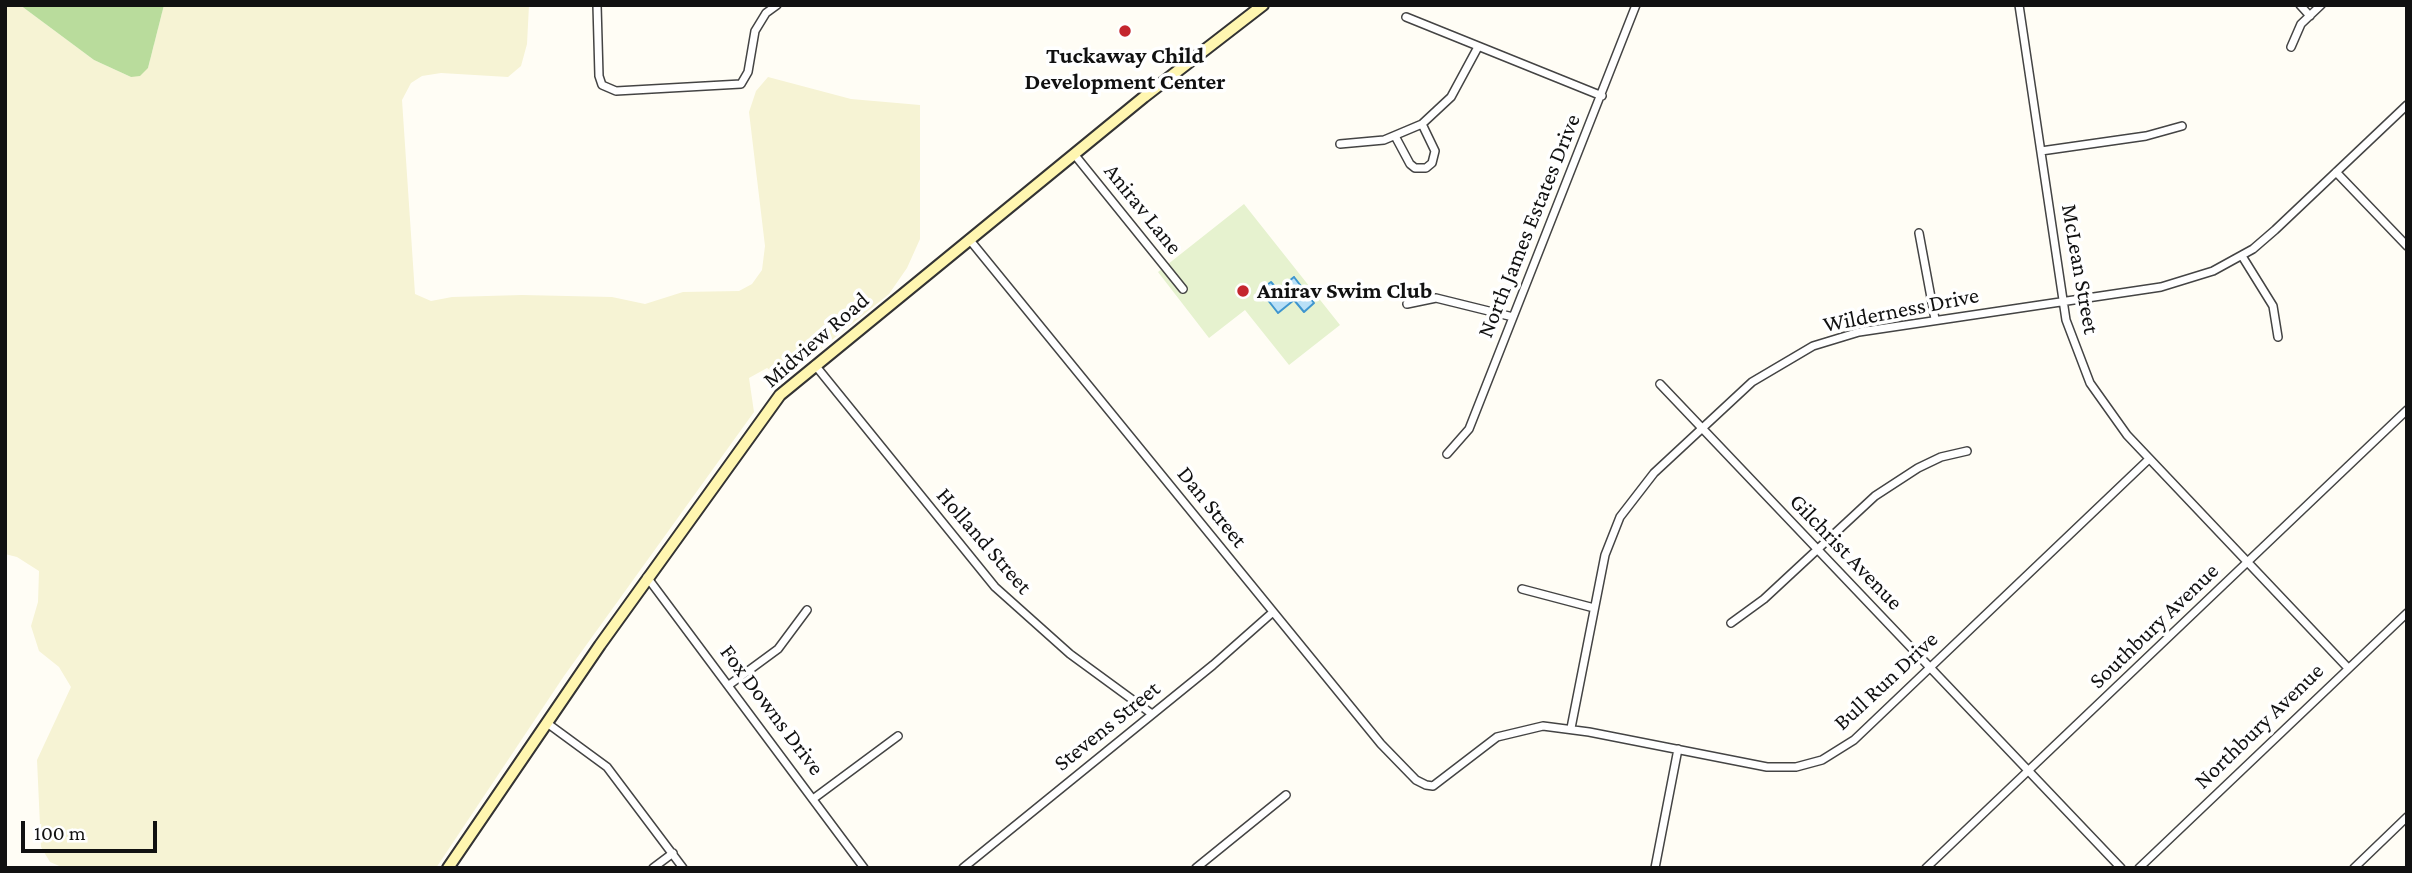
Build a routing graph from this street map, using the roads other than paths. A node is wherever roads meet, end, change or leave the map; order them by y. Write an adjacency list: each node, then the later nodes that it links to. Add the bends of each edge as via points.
1 (597, 5): 2 (street, via 599,76 605,88 616,92 741,84 748,72 755,31)
2 (777, 5)
3 (1263, 5): 19 (street, Midview Road)
4 (1636, 5): 12 (street, North James Estates Drive)
5 (2019, 5): 18 (street, McLean Street)
6 (2300, 5): 8 (street)
7 (2320, 5): 8 (street)
8 (2310, 16): 11 (street, via 2297,29)
9 (1406, 17): 10 (street)
10 (1478, 47): 12 (street); 14 (street, via 1451,97)
11 (2291, 47)
12 (1602, 96): 28 (street, North James Estates Drive)
13 (2407, 105): 20 (street, Wilderness Drive)
14 (1422, 124): 16 (street); 16 (street, via 1435,151 1426,168 1410,164)
15 (2182, 126): 18 (street, via 2147,136)
16 (1395, 136): 17 (street)
17 (1340, 145)
18 (2041, 151): 26 (street, McLean Street)
19 (1074, 154): 22 (street, Midview Road); 25 (street, Anirav Lane)
20 (2336, 172): 23 (street); 24 (street, Wilderness Drive)
21 (1919, 233): 29 (street)
22 (969, 239): 31 (street, Midview Road); 44 (street, Dan Street)
23 (2407, 246)
24 (2242, 256): 26 (street, Wilderness Drive, via 2176,284); 30 (street, via 2273,306)
25 (1183, 289)
26 (2063, 301): 29 (street, Wilderness Drive); 37 (street, McLean Street, via 2069,332 2090,383 2113,419)
27 (1407, 304): 28 (street, via 1436,298)
28 (1513, 317): 36 (street, North James Estates Drive, via 1469,429)
29 (1935, 319): 34 (street, Wilderness Drive, via 1859,332 1813,346 1752,382)
30 (2278, 337)
31 (814, 365): 40 (street, Midview Road, via 780,395); 50 (street, Holland Street, via 995,587 1070,654)
32 (1660, 383): 34 (street, Gilchrist Avenue)
33 (2407, 411): 39 (street, Southbury Avenue)
34 (1702, 428): 38 (street, Gilchrist Avenue); 42 (street, Wilderness Drive, via 1640,488 1624,510 1605,555)
35 (1967, 451): 38 (street, via 1941,457 1906,474 1858,509)
36 (1447, 454)
37 (2149, 459): 39 (street, McLean Street); 47 (street, Bull Run Drive)
38 (1817, 548): 46 (street); 47 (street, Gilchrist Avenue)
39 (2248, 563): 48 (street, McLean Street); 55 (street, Southbury Avenue)
40 (647, 577): 49 (street, Fox Downs Drive); 51 (street, Midview Road)
41 (1522, 589): 42 (street)
42 (1594, 608): 52 (street, Wilderness Drive)
43 (807, 610): 49 (street, via 778,649)
44 (1273, 612): 50 (street, Stevens Street); 56 (street, Dan Street, via 1408,772 1426,785)
45 (2407, 613): 48 (street, Northbury Avenue)
46 (1731, 624)
47 (1930, 667): 54 (street, Bull Run Drive, via 1854,740 1822,760 1796,767 1767,767); 55 (street, Gilchrist Avenue)
48 (2348, 668): 70 (street, Northbury Avenue)
49 (729, 685): 58 (street, Fox Downs Drive)
50 (1152, 714): 65 (street, Stevens Street)
51 (547, 723): 60 (street, via 607,767); 61 (street, Midview Road)
52 (1571, 728): 54 (street, Bull Run Drive); 56 (street, Bull Run Drive, via 1543,726 1504,734)
53 (898, 736): 58 (street)
54 (1678, 749): 67 (street)
55 (2029, 770): 68 (street, Southbury Avenue); 69 (street, Gilchrist Avenue)
56 (1434, 784)
57 (1286, 794): 66 (street)
58 (813, 799): 64 (street, Fox Downs Drive)
59 (2407, 817): 71 (street)
60 (673, 853): 62 (street); 63 (street)
61 (448, 868)
62 (653, 868)
63 (684, 868)
64 (863, 868)
65 (963, 868)
66 (1196, 868)
67 (1655, 868)
68 (1926, 868)
69 (2121, 868)
70 (2139, 868)
71 (2354, 868)

